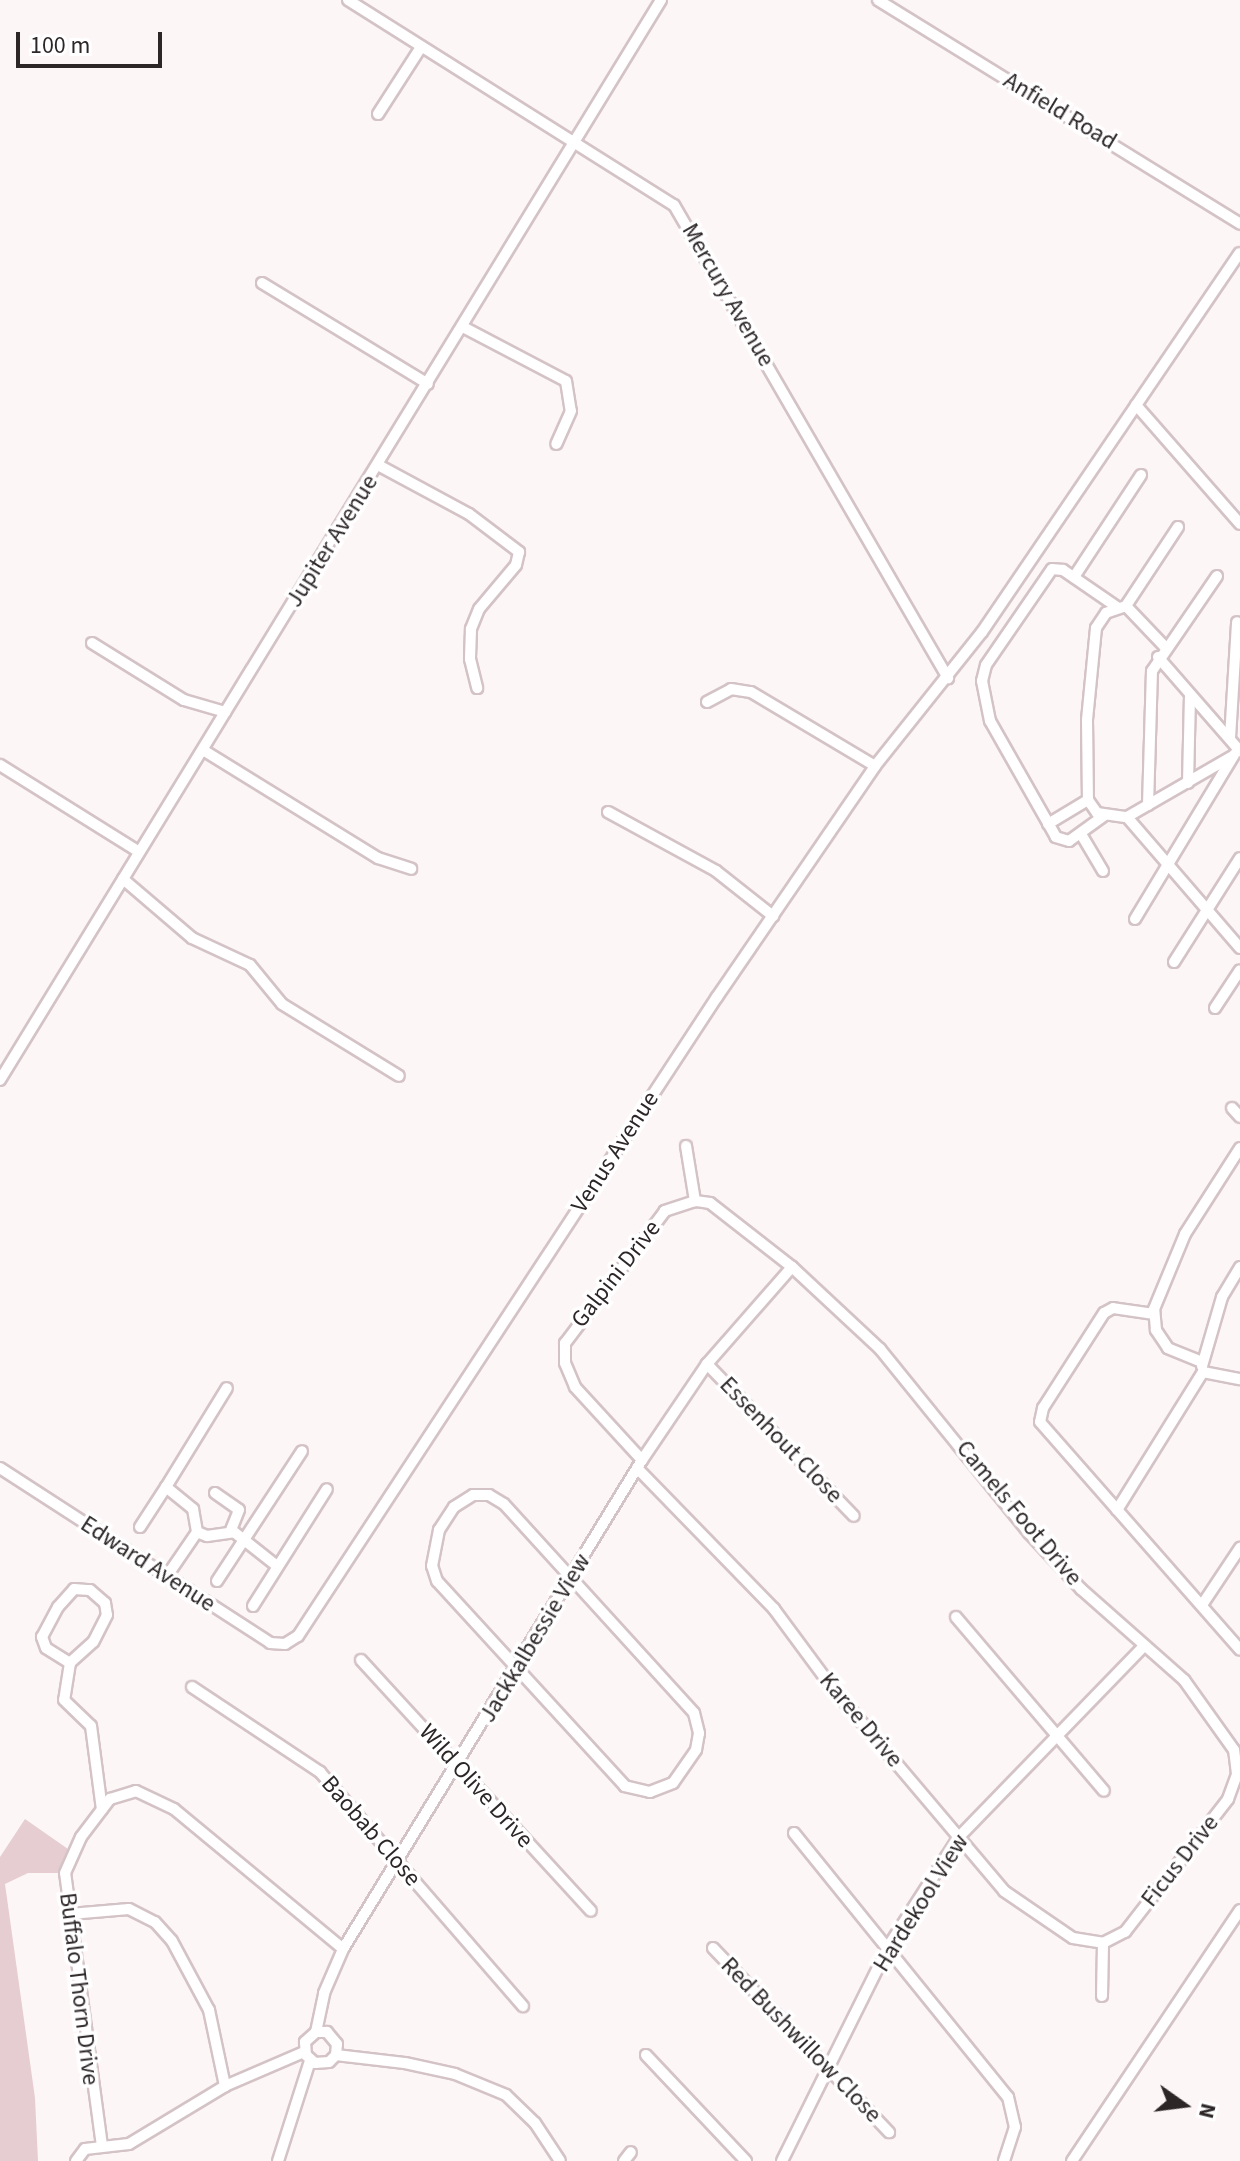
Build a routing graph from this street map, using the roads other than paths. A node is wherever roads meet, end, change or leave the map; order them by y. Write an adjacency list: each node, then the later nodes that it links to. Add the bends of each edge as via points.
1 (348, 0): 4 (street, Mercury Avenue)
2 (661, 0): 6 (street, Jupiter Avenue)
3 (878, 0): 7 (street, Anfield Road)
4 (421, 47): 5 (street); 6 (street, Mercury Avenue)
5 (378, 114)
6 (577, 141): 10 (street, Jupiter Avenue); 24 (street, Mercury Avenue, via 663,195 690,226)
7 (1240, 224)
8 (1240, 253): 12 (street, Venus Avenue)
9 (262, 283): 11 (street)
10 (463, 327): 11 (street, Jupiter Avenue); 13 (street, via 566,381 571,411)
11 (428, 384): 14 (street, Jupiter Avenue)
12 (1136, 405): 16 (street); 24 (street, Venus Avenue)
13 (556, 444)
14 (378, 465): 25 (street, via 469,514 519,552 516,565 479,609 471,629); 28 (street, Jupiter Avenue)
15 (1141, 475): 19 (street)
16 (1240, 524)
17 (1178, 527): 20 (street)
18 (1217, 576): 23 (street)
19 (1074, 577): 20 (street); 40 (street, via 1059,568 1049,571 986,665 982,681 990,721)
20 (1121, 606): 23 (street); 35 (street, via 1098,622 1093,636)
21 (1237, 622): 29 (street)
22 (92, 643): 28 (street, via 184,700)
23 (1162, 652): 26 (street); 36 (street, via 1148,693)
24 (948, 678): 33 (street, Venus Avenue)
25 (477, 688)
26 (1190, 697): 29 (street); 34 (street)
27 (707, 702): 33 (street, via 731,689 751,692)
28 (225, 712): 30 (street, Jupiter Avenue)
29 (1230, 738): 31 (street)
30 (203, 750): 42 (street, Jupiter Avenue); 45 (street, via 378,858)
31 (1238, 753): 34 (street); 44 (street)
32 (0, 765): 42 (street)
33 (875, 766): 49 (street, Venus Avenue)
34 (1188, 783): 36 (street)
35 (1088, 800): 38 (street, via 1092,810); 40 (street)
36 (1148, 805): 39 (street)
37 (608, 812): 49 (street, via 716,871)
38 (1105, 815): 39 (street); 41 (street)
39 (1127, 817): 44 (street)
40 (1048, 824): 41 (street, via 1063,841)
41 (1081, 834): 46 (street)
42 (139, 852): 47 (street, Jupiter Avenue)
43 (1240, 858): 48 (street)
44 (1168, 868): 48 (street); 50 (street)
45 (411, 869)
46 (1103, 871)
47 (123, 879): 55 (street, Jupiter Avenue); 56 (street, via 192,938 250,965 282,1004)
48 (1206, 909): 51 (street); 52 (street)
49 (773, 916): 87 (street, Venus Avenue)
50 (1135, 919)
51 (1240, 948)
52 (1174, 962)
53 (1240, 970): 54 (street)
54 (1215, 1008)
55 (2, 1073)
56 (399, 1076)
57 (686, 1146): 59 (street)
58 (1240, 1148): 62 (street, via 1185,1234)
59 (695, 1201): 60 (street, via 728,1213); 68 (street, Galpini Drive, via 661,1215 565,1343 565,1363 575,1387)
60 (792, 1267): 63 (street, Jackkalbessie View); 88 (street, Camels Foot Drive, via 880,1349 1029,1533)
61 (1240, 1267): 64 (street, via 1222,1297)
62 (1154, 1314): 64 (street, via 1168,1348); 73 (street, via 1113,1308 1104,1313 1040,1414 1044,1428)
63 (707, 1364): 68 (street, Jackkalbessie View); 74 (street, Essenhout Close)
64 (1202, 1367): 65 (street); 73 (street)
65 (1240, 1379)
66 (227, 1388): 70 (street)
67 (302, 1451): 78 (street)
68 (639, 1464): 82 (street, Jackkalbessie View); 100 (street, Karee Drive, via 774,1609 831,1686)
69 (0, 1468): 81 (street, Edward Avenue)
70 (166, 1487): 75 (street); 76 (street, via 193,1509)
71 (327, 1489): 80 (street)
72 (215, 1493): 77 (street, via 239,1510)
73 (1117, 1510): 84 (street)
74 (854, 1516)
75 (140, 1527)
76 (197, 1532): 77 (street); 81 (street)
77 (230, 1532): 78 (street)
78 (243, 1540): 80 (street); 83 (street)
79 (1240, 1548): 84 (street)
80 (277, 1566): 85 (street)
81 (167, 1576): 87 (street, Edward Avenue, via 270,1643 285,1644)
82 (570, 1580): 92 (street, Jackkalbessie View); 92 (street, via 496,1499 466,1497 443,1521 433,1553 437,1581); 92 (street, via 694,1713 699,1741 689,1765 658,1790 625,1786)
83 (217, 1581)
84 (1202, 1605): 89 (street)
85 (253, 1606)
86 (956, 1617): 94 (street)
87 (298, 1636)
88 (1143, 1647): 94 (street, Hardekool View); 95 (street, Camels Foot Drive, via 1192,1689 1224,1733)
89 (1240, 1650)
90 (361, 1660): 96 (street, Wild Olive Drive)
91 (70, 1663): 91 (street, via 44,1645 44,1629 70,1592 90,1590 105,1603 106,1621); 98 (street, via 64,1700 91,1726)
92 (517, 1667): 96 (street, Jackkalbessie View)
93 (192, 1687): 101 (street, Baobab Close, via 310,1762)
94 (1058, 1735): 97 (street); 100 (street, Hardekool View)
95 (1236, 1764): 105 (street, Ficus Drive, via 1228,1799 1125,1932)
96 (458, 1765): 101 (street, Jackkalbessie View); 103 (street, Wild Olive Drive)
97 (1104, 1791)
98 (102, 1809): 104 (street, Buffalo Thorn Drive, via 67,1862); 108 (street, Buffalo Thorn Drive, via 122,1793 136,1791 161,1801)
99 (794, 1833): 106 (street)
100 (959, 1837): 105 (street, Karee Drive, via 1017,1902 1073,1938); 106 (street, Hardekool View)
101 (399, 1862): 108 (street, Jackkalbessie View); 110 (street, Baobab Close)
102 (1240, 1910): 125 (street)
103 (591, 1911)
104 (70, 1914): 116 (street, via 129,1909 164,1931 194,1975 209,2010); 118 (street, Buffalo Thorn Drive)
105 (1103, 1943): 109 (street)
106 (888, 1947): 115 (street, Hardekool View); 124 (street, via 1008,2097 1015,2127)
107 (713, 1948): 115 (street, Red Bushwillow Close)
108 (343, 1949): 111 (street, Jackkalbessie View, via 324,1993)
109 (1102, 1996)
110 (523, 2006)
111 (316, 2032): 112 (street, via 335,2039); 114 (street, via 308,2037)
112 (336, 2055): 114 (street, via 324,2064); 121 (street, via 433,2067 506,2095 535,2123)
113 (646, 2055): 122 (street)
114 (307, 2056): 116 (street); 120 (street)
115 (828, 2064): 117 (street, Red Bushwillow Close); 123 (street, Hardekool View)
116 (225, 2086): 118 (street, via 129,2144)
117 (889, 2132)
118 (102, 2146): 119 (street, via 80,2151)
119 (76, 2161)
120 (278, 2161)
121 (560, 2161)
122 (746, 2161)
123 (782, 2161)
124 (1004, 2161)
125 (1072, 2161)

